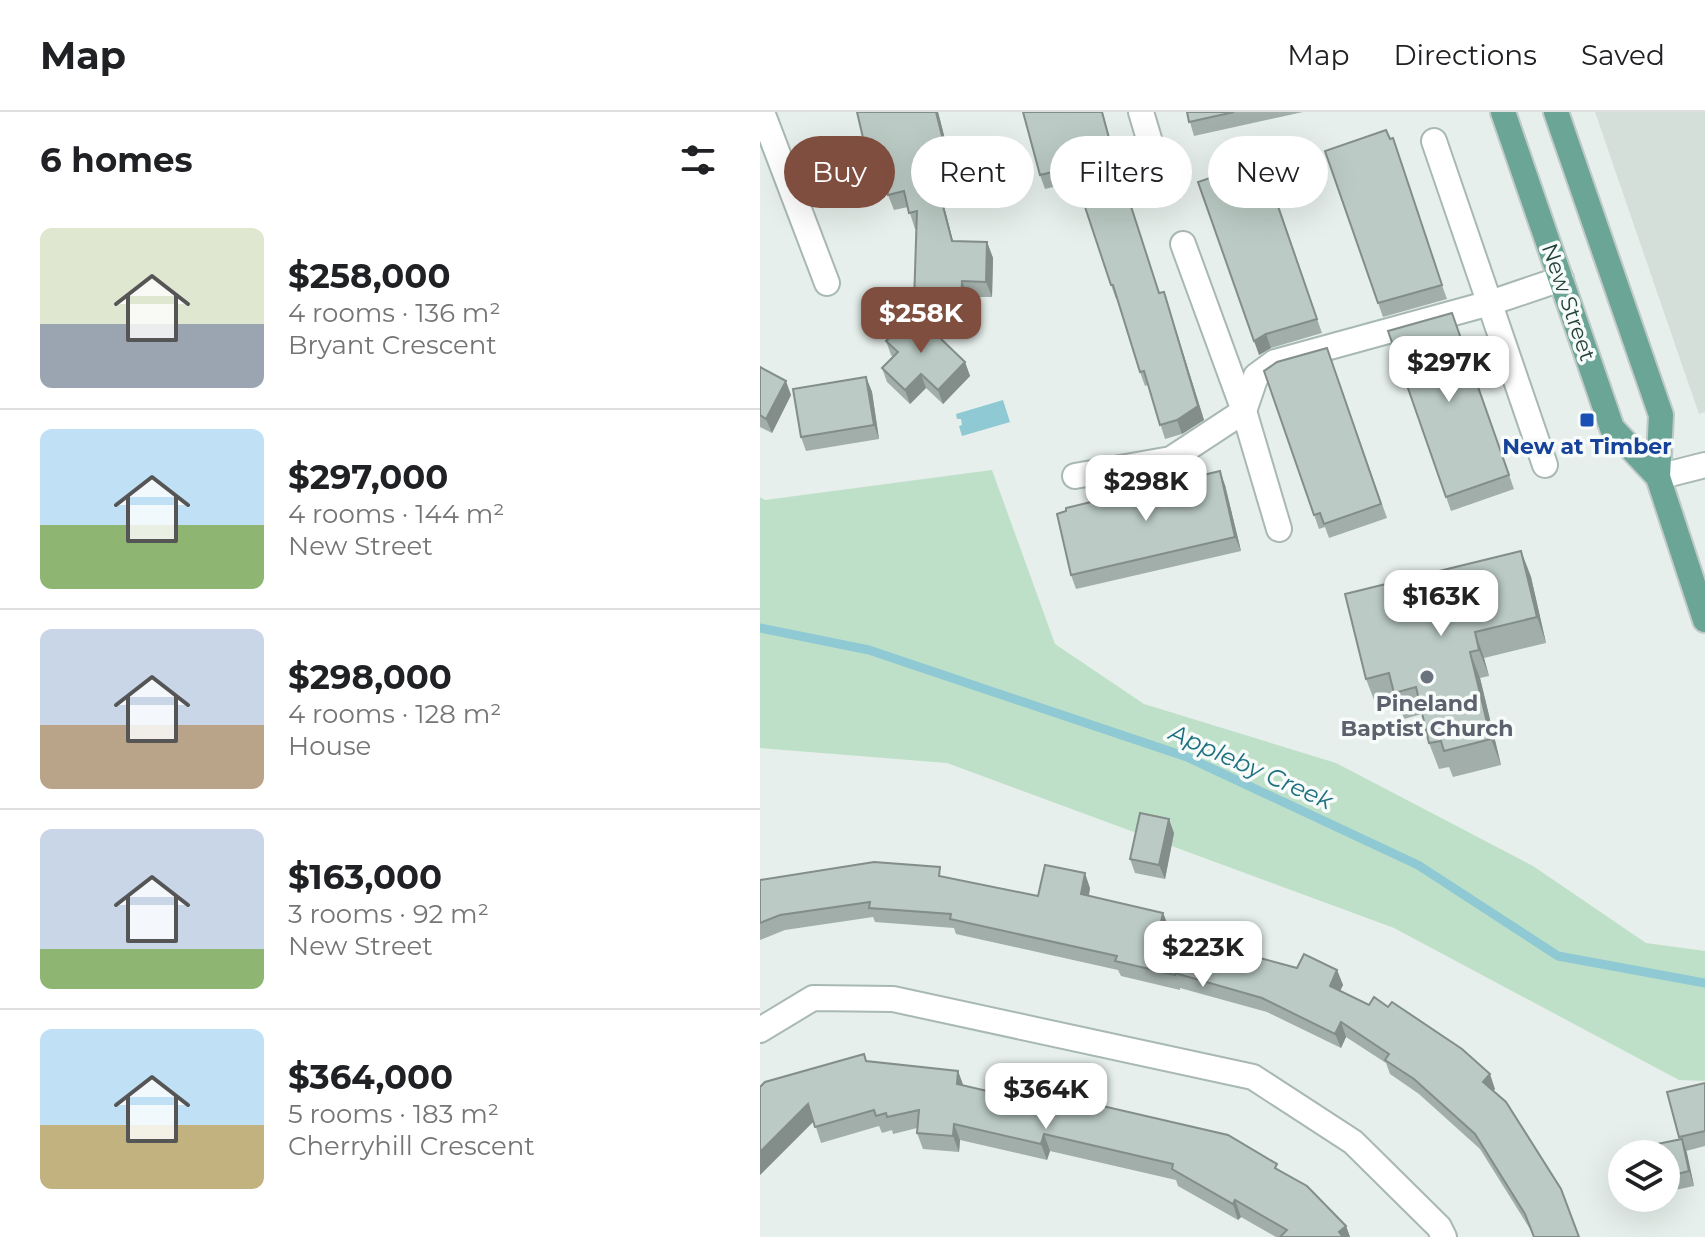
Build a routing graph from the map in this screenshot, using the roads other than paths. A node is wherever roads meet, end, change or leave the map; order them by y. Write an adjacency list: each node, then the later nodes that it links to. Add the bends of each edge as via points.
1 (762, 112): 9 (street)
2 (1141, 112): 5 (street)
3 (1503, 112): 8 (main road, New Street)
4 (1556, 112): 15 (main road, New Street, via 1661,415)
5 (1148, 136)
6 (1434, 141): 10 (street)
7 (1183, 244): 11 (street)
8 (1561, 279): 10 (street); 15 (main road, New Street, via 1612,428)
9 (827, 283)
10 (1490, 303): 11 (street, via 1275,362 1256,376); 12 (street)
11 (1244, 411): 14 (street, via 1171,459); 16 (street)
12 (1545, 465)
13 (1705, 465): 15 (street)
14 (1075, 476)
15 (1658, 477): 17 (main road, New Street)
16 (1279, 529)
17 (1705, 620)
18 (760, 1030): 19 (street, via 813,998 893,999 1253,1077 1353,1142)
19 (1444, 1237)

